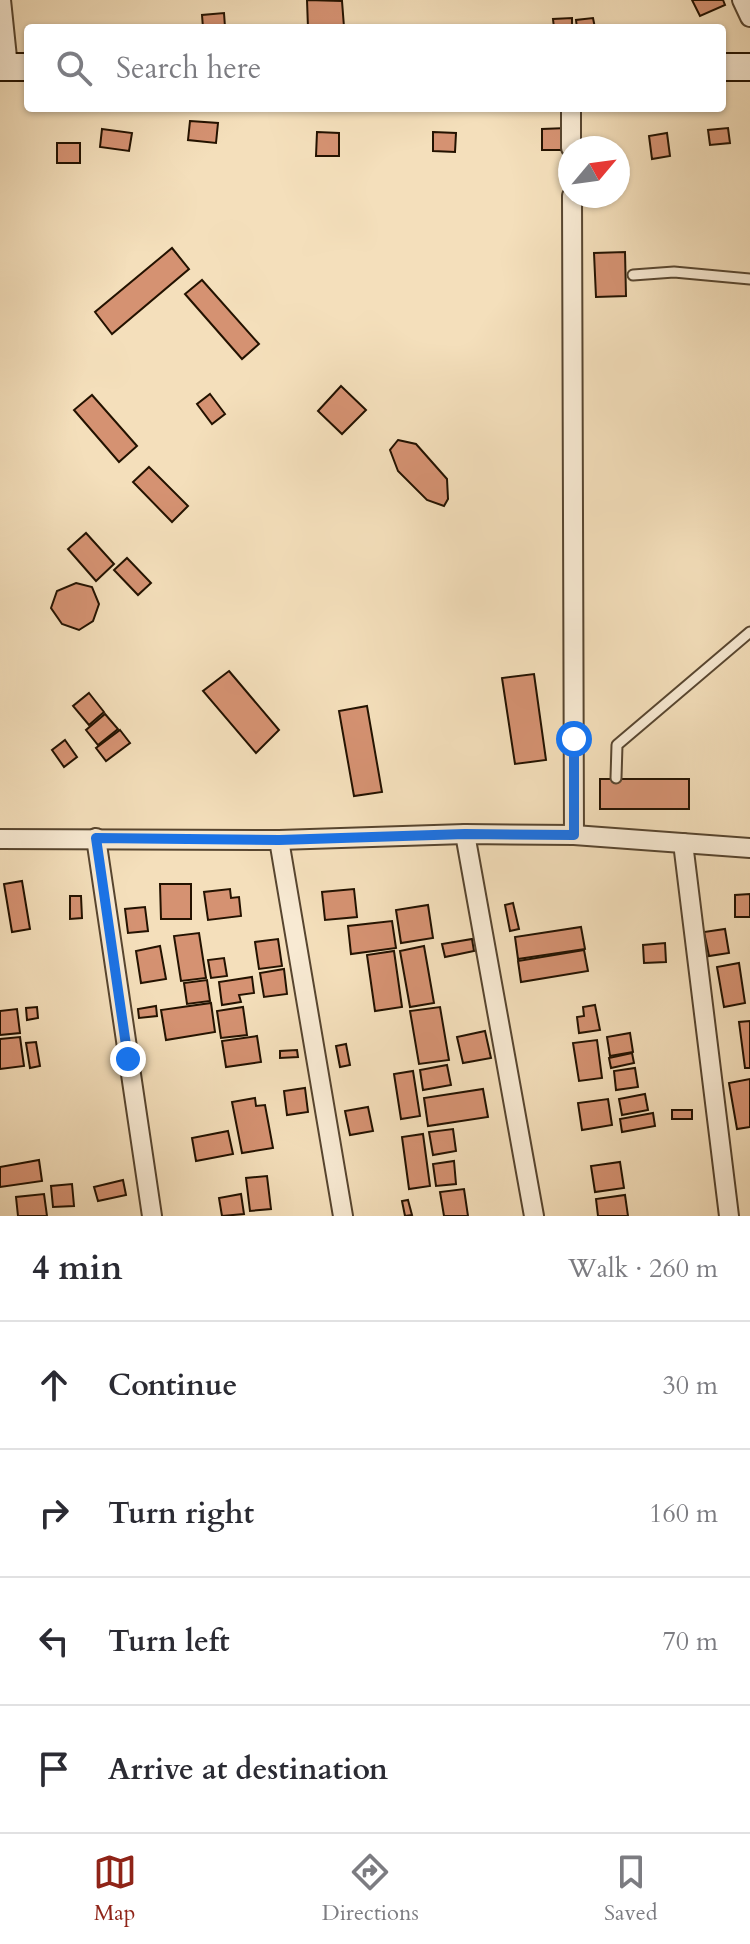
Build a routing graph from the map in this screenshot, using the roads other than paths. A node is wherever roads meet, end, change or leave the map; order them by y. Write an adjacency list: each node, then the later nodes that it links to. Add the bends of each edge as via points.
1 (1, 0): 4 (street)
2 (742, 0): 3 (street)
3 (750, 17)
4 (12, 67)
5 (726, 67): 6 (main road)
6 (750, 67)
7 (571, 112): 8 (street)
8 (571, 136)
9 (572, 208): 15 (street)
10 (633, 275): 11 (lane, via 674,272)
11 (750, 279)
12 (750, 632): 13 (lane, via 617,745)
13 (616, 778)
14 (465, 834): 15 (street); 18 (street); 23 (street)
15 (574, 835): 19 (street)
16 (96, 838): 17 (street); 18 (street); 21 (street)
17 (0, 839)
18 (279, 840): 22 (street)
19 (683, 843): 20 (street); 24 (street)
20 (750, 848)
21 (152, 1216)
22 (343, 1216)
23 (534, 1216)
24 (729, 1216)

